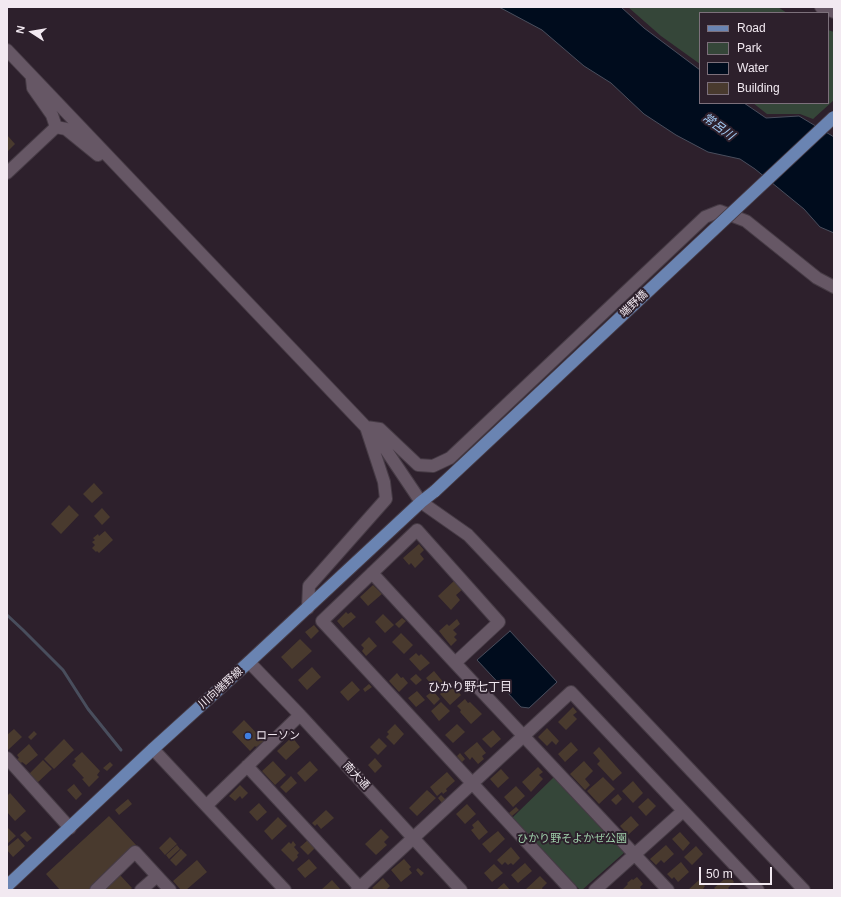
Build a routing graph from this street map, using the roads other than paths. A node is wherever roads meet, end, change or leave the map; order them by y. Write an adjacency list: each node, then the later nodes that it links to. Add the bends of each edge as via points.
1 (821, 7): 2 (street)
2 (834, 12)
3 (7, 50): 4 (street)
4 (31, 74): 6 (street, via 33,88 52,115); 7 (street)
5 (834, 117): 11 (main road, 端野橋, bridge)
6 (56, 127): 7 (street, via 66,129 98,155); 8 (street)
7 (112, 161): 10 (street)
8 (7, 174)
9 (834, 287): 10 (street, via 817,278 746,222 720,210 705,217 450,458 433,466 418,464 380,429)
10 (366, 427): 12 (street, via 382,444); 14 (street, via 384,482 386,499 309,586)
11 (435, 491): 12 (main road, 川向端野線)
12 (421, 502): 14 (main road, 川向端野線); 40 (street, via 468,535)
13 (372, 573): 16 (street); 16 (street, via 417,530 499,622); 22 (street, via 322,621)
14 (308, 608): 15 (main road, 川向端野線)
15 (250, 662): 17 (street, 南大通); 19 (main road, 川向端野線)
16 (455, 663): 18 (street)
17 (300, 715): 21 (street); 26 (street, 南大通)
18 (524, 735): 22 (street); 24 (street, via 571,692); 27 (street)
19 (153, 749): 23 (street); 25 (main road, 川向端野線)
20 (7, 758): 25 (street)
21 (247, 766): 23 (street); 30 (street)
22 (472, 783): 26 (street); 36 (street)
23 (206, 805): 34 (street)
24 (683, 811): 27 (street); 39 (street)
25 (70, 828): 29 (main road, 川向端野線)
26 (414, 838): 30 (street); 35 (street, 南大通)
27 (635, 854): 37 (street); 38 (street)
28 (156, 876): 31 (street, via 135,852); 32 (street); 33 (street)
29 (7, 886)
30 (360, 889)
31 (96, 890)
32 (141, 890)
33 (170, 890)
34 (285, 890)
35 (462, 890)
36 (571, 890)
37 (596, 890)
38 (668, 890)
39 (758, 890)
40 (804, 890)

